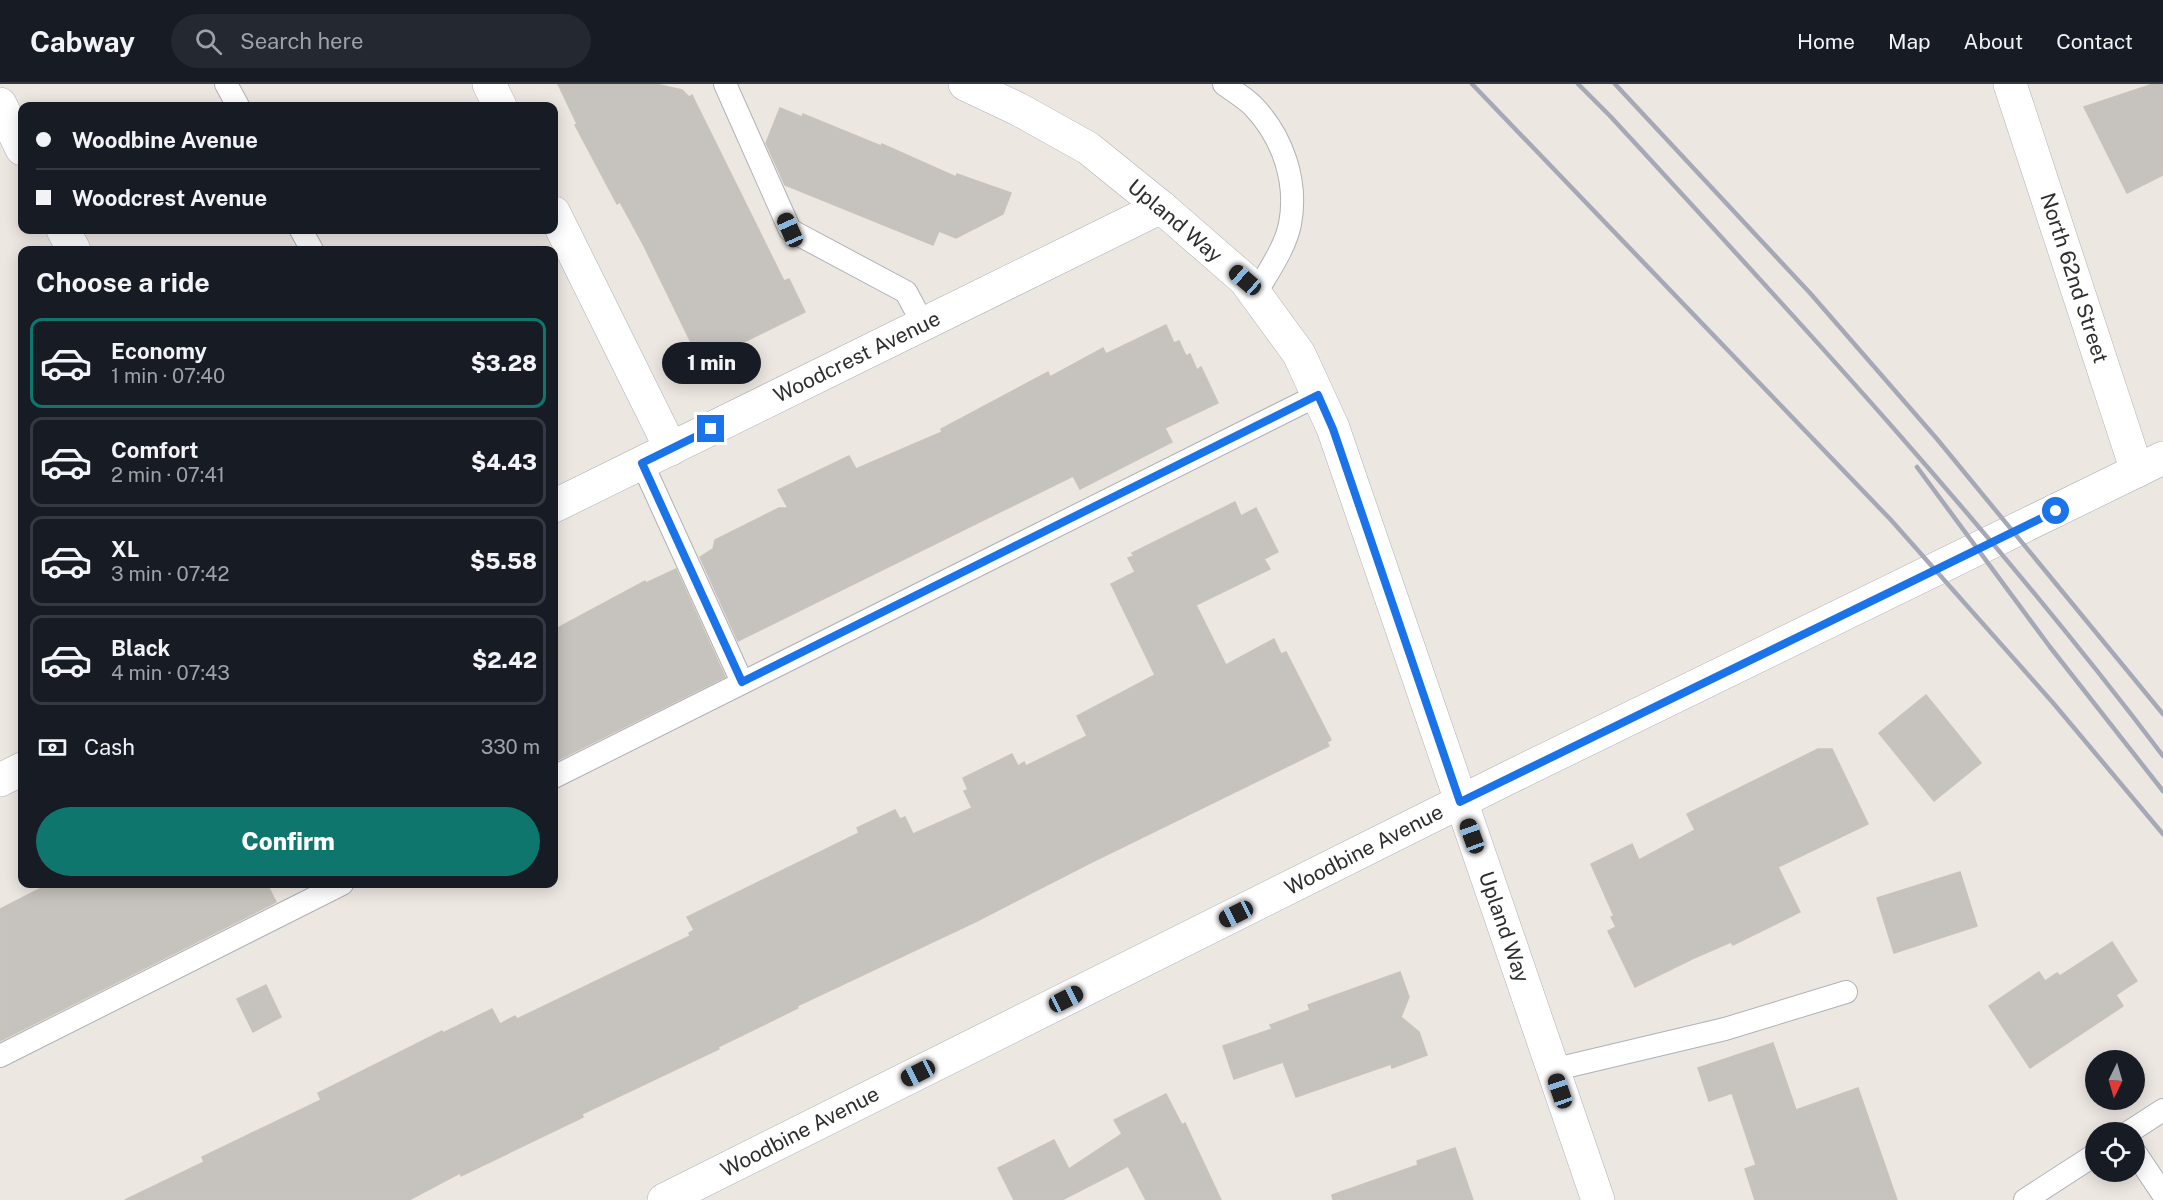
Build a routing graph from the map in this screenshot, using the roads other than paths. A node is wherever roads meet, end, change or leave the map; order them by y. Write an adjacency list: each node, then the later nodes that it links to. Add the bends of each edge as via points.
1 (226, 84): 7 (lane)
2 (489, 84): 8 (street)
3 (725, 84): 14 (lane, via 790,230 906,292)
4 (965, 84): 11 (street, Upland Way, via 1088,148)
5 (1224, 84): 13 (lane, via 1253,106 1279,142 1292,182 1290,225)
6 (2010, 84): 18 (street, North 62nd Street)
7 (236, 102)
8 (498, 102)
9 (0, 104): 10 (street)
10 (18, 141)
11 (1161, 207): 13 (street, Upland Way, via 1245,280); 14 (street, Woodcrest Avenue)
12 (558, 221): 16 (street)
13 (1256, 295): 15 (street, Upland Way, via 1299,354)
14 (923, 324): 16 (street, Woodcrest Avenue)
15 (1318, 395): 20 (lane); 24 (street, Upland Way)
16 (671, 449): 17 (street, Woodcrest Avenue)
17 (642, 463): 19 (street, Woodcrest Avenue); 20 (lane)
18 (2150, 465): 24 (street, Woodbine Avenue)
19 (558, 505)
20 (742, 682): 22 (lane)
21 (18, 771): 23 (street)
22 (558, 775)
23 (0, 780)
24 (1460, 802): 28 (street, Upland Way); 34 (street, Woodbine Avenue)
25 (334, 888): 27 (lane)
26 (1846, 992): 28 (lane, via 1725,1029)
27 (0, 1056)
28 (1552, 1070): 35 (street, Upland Way)
29 (2163, 1110): 30 (lane)
30 (2144, 1122)
31 (2085, 1161): 36 (lane)
32 (2145, 1167): 33 (lane)
33 (2163, 1194)
34 (664, 1200)
35 (1598, 1200)
36 (2025, 1200)

